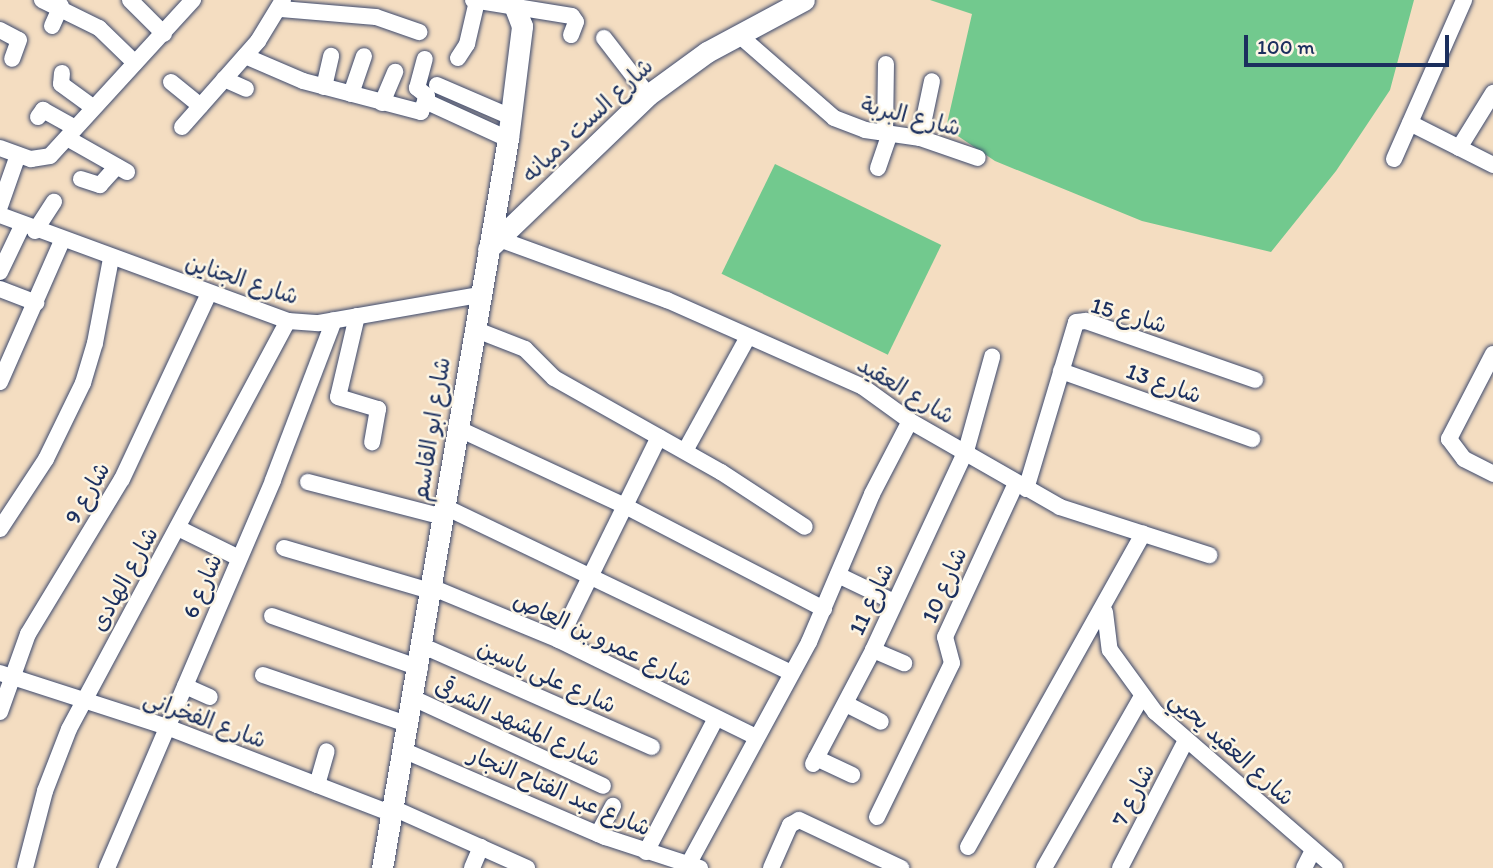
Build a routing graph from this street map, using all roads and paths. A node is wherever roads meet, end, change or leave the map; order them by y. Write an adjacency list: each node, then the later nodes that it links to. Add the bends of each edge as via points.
1 (193, 0): 13 (street)
2 (475, 0): 7 (street); 20 (street, via 467,44)
3 (804, 0): 15 (street, شارع الست دميانه)
4 (1464, 0): 43 (street)
5 (130, 1): 13 (street)
6 (54, 3): 9 (street); 10 (street)
7 (514, 3): 14 (street, via 572,16 576,22); 42 (street, شارع ابو القاسم, via 522,26)
8 (282, 4): 12 (street, via 376,17); 17 (street)
9 (80, 7): 23 (street)
10 (52, 26)
11 (0, 30): 21 (street, via 19,40)
12 (419, 32)
13 (164, 34): 23 (street)
14 (571, 35)
15 (739, 35): 35 (street, شارع الست دميانه); 46 (street, شارع البربة, via 820,108 849,125)
16 (604, 38): 35 (street)
17 (245, 56): 27 (street); 31 (street)
18 (331, 56): 31 (street)
19 (364, 56): 33 (street)
20 (458, 58)
21 (12, 59)
22 (425, 59): 36 (street, via 417,88 426,95)
23 (135, 63): 39 (street)
24 (886, 64): 46 (street)
25 (395, 72): 37 (street)
26 (62, 73): 39 (street, via 61,84)
27 (224, 79): 32 (street); 38 (street)
28 (932, 81): 47 (street)
29 (171, 82): 38 (street)
30 (437, 85): 42 (street)
31 (324, 87): 33 (street)
32 (246, 89)
33 (346, 93): 37 (street); 40 (street)
34 (1493, 93): 50 (street)
35 (648, 94): 62 (street, شارع الست دميانه)
36 (425, 101): 37 (street, via 421,112); 48 (street)
37 (382, 103)
38 (201, 106): 44 (street)
39 (93, 107): 45 (street)
40 (335, 108)
41 (38, 117): 45 (street, via 43,110)
42 (511, 117): 48 (street, شارع ابو القاسم)
43 (1410, 123): 50 (street); 53 (street)
44 (182, 127)
45 (71, 133): 51 (street, via 50,156 31,159); 56 (street, via 122,169 100,185)
46 (887, 134): 47 (street, شارع البربة); 55 (street)
47 (920, 138): 52 (street, شارع البربة)
48 (508, 139): 62 (street, شارع ابو القاسم)
49 (0, 148): 51 (street)
50 (1459, 148): 54 (street)
51 (18, 155): 58 (street)
52 (978, 158)
53 (1394, 159)
54 (1493, 165)
55 (878, 168)
56 (81, 179)
57 (54, 202): 60 (street)
58 (0, 206)
59 (0, 215): 60 (street, شارع الجناين)
60 (29, 229): 61 (street, شارع الجناين); 64 (street)
61 (62, 241): 63 (street, شارع الجناين); 68 (street)
62 (494, 244): 67 (street, شارع ابو القاسم); 73 (street, شارع العقيد, via 667,300)
63 (111, 258): 66 (street, شارع الجناين); 92 (street, via 83,383 46,459)
64 (1, 267)
65 (0, 289): 68 (street)
66 (209, 293): 71 (street, شارع الجناين); 111 (street, شارع 9, via 154,418)
67 (480, 295): 69 (street, شارع الجناين); 72 (street, شارع ابو القاسم)
68 (36, 303): 78 (street)
69 (357, 316): 70 (street, شارع الجناين); 83 (street, via 338,397 378,410)
70 (334, 320): 71 (street, شارع الجناين); 97 (street, شارع 6)
71 (288, 321): 93 (street, شارع الهادى)
72 (474, 329): 80 (street, شارع ابو القاسم); 81 (street, via 525,349 554,378)
73 (748, 337): 79 (street, شارع العقيد, via 863,387); 84 (street)
74 (1493, 354): 86 (street, via 1449,439 1464,459)
75 (992, 357): 85 (street, شارع 11)
76 (1061, 370): 77 (street, شارع 15, via 1073,326 1081,320); 82 (street, شارع 13); 88 (street, شارع 15)
77 (1255, 380)
78 (0, 382)
79 (911, 421): 85 (street, شارع العقيد); 99 (street)
80 (457, 428): 89 (street); 90 (street, شارع ابو القاسم)
81 (659, 437): 84 (street); 89 (street)
82 (1252, 439)
83 (372, 442)
84 (685, 451): 91 (street)
85 (966, 451): 88 (street, شارع العقيد); 101 (street, شارع 11)
86 (1493, 474)
87 (308, 482): 90 (street)
88 (1021, 486): 94 (street, شارع العقيد, via 1075,513); 134 (street, شارع 10, via 945,637 952,663)
89 (627, 507): 98 (street); 102 (street)
90 (444, 512): 98 (street); 100 (street, شارع ابو القاسم)
91 (805, 527)
92 (0, 528)
93 (178, 528): 97 (street); 116 (street, شارع الهادى)
94 (1143, 534): 96 (street, شارع العقيد); 103 (street)
95 (284, 548): 100 (street, شارع عمرو بن العاص)
96 (1209, 555)
97 (239, 558): 113 (street, شارع 6)
98 (592, 575): 105 (street); 110 (street)
99 (838, 575): 101 (street); 102 (street)
100 (431, 589): 105 (street, شارع عمرو بن العاص); 106 (street, شارع ابو القاسم)
101 (894, 602): 107 (street, شارع 11)
102 (824, 609): 110 (street)
103 (1105, 610): 114 (street, شارع العقيد يحيي, via 1110,650); 137 (street, via 1066,668)
104 (272, 616): 109 (street)
105 (559, 640): 120 (street, شارع عمرو بن العاص)
106 (423, 646): 109 (street, شارع ابو القاسم); 126 (street, شارع على ياسين)
107 (873, 650): 108 (street); 118 (street, شارع 11)
108 (904, 663)
109 (420, 668): 117 (street, شارع ابو القاسم)
110 (791, 673): 124 (street)
111 (6, 674): 116 (street, شارع الفخرانى); 119 (street, شارع 9)
112 (263, 675): 122 (street)
113 (185, 687): 115 (street); 123 (street, شارع 6)
114 (1142, 696): 125 (street, شارع العقيد يحيي); 148 (street)
115 (210, 697)
116 (84, 699): 123 (street, شارع الفخرانى); 141 (street, شارع الهادى, via 45,791)
117 (415, 699): 122 (street, شارع ابو القاسم); 131 (street, شارع المشهد الشرقى)
118 (846, 704): 121 (street); 129 (street, شارع 11, via 815,761)
119 (0, 712)
120 (716, 718): 124 (street, شارع عمرو بن العاص); 139 (street)
121 (880, 722)
122 (410, 724): 128 (street, شارع ابو القاسم)
123 (167, 727): 130 (street, شارع الفخرانى); 142 (street, شارع 6)
124 (754, 736): 140 (street)
125 (1185, 742): 138 (street, شارع العقيد يحيي); 149 (street, شارع 7)
126 (652, 747)
127 (327, 751): 130 (street)
128 (405, 751): 133 (street, شارع ابو القاسم); 135 (street, شارع عبد الفتاح النجار)
129 (852, 775)
130 (317, 785): 133 (street, شارع الفخرانى)
131 (603, 786)
132 (613, 806): 135 (street)
133 (393, 811): 136 (street, شارع الفخرانى); 143 (street, شارع ابو القاسم)
134 (877, 817)
135 (598, 834): 139 (street, شارع عبد الفتاح النجار)
136 (481, 847): 144 (street); 145 (street, شارع الفخرانى)
137 (968, 847)
138 (1312, 850): 150 (street); 151 (street, شارع العقيد يحيي)
139 (646, 852): 140 (street, شارع عبد الفتاح النجار)
140 (694, 866)
141 (25, 868)
142 (107, 868)
143 (382, 868)
144 (471, 868)
145 (527, 868)
146 (771, 868): 147 (street, via 790,825 799,820)
147 (901, 868)
148 (1044, 868)
149 (1121, 868)
150 (1304, 868)
151 (1335, 868)

